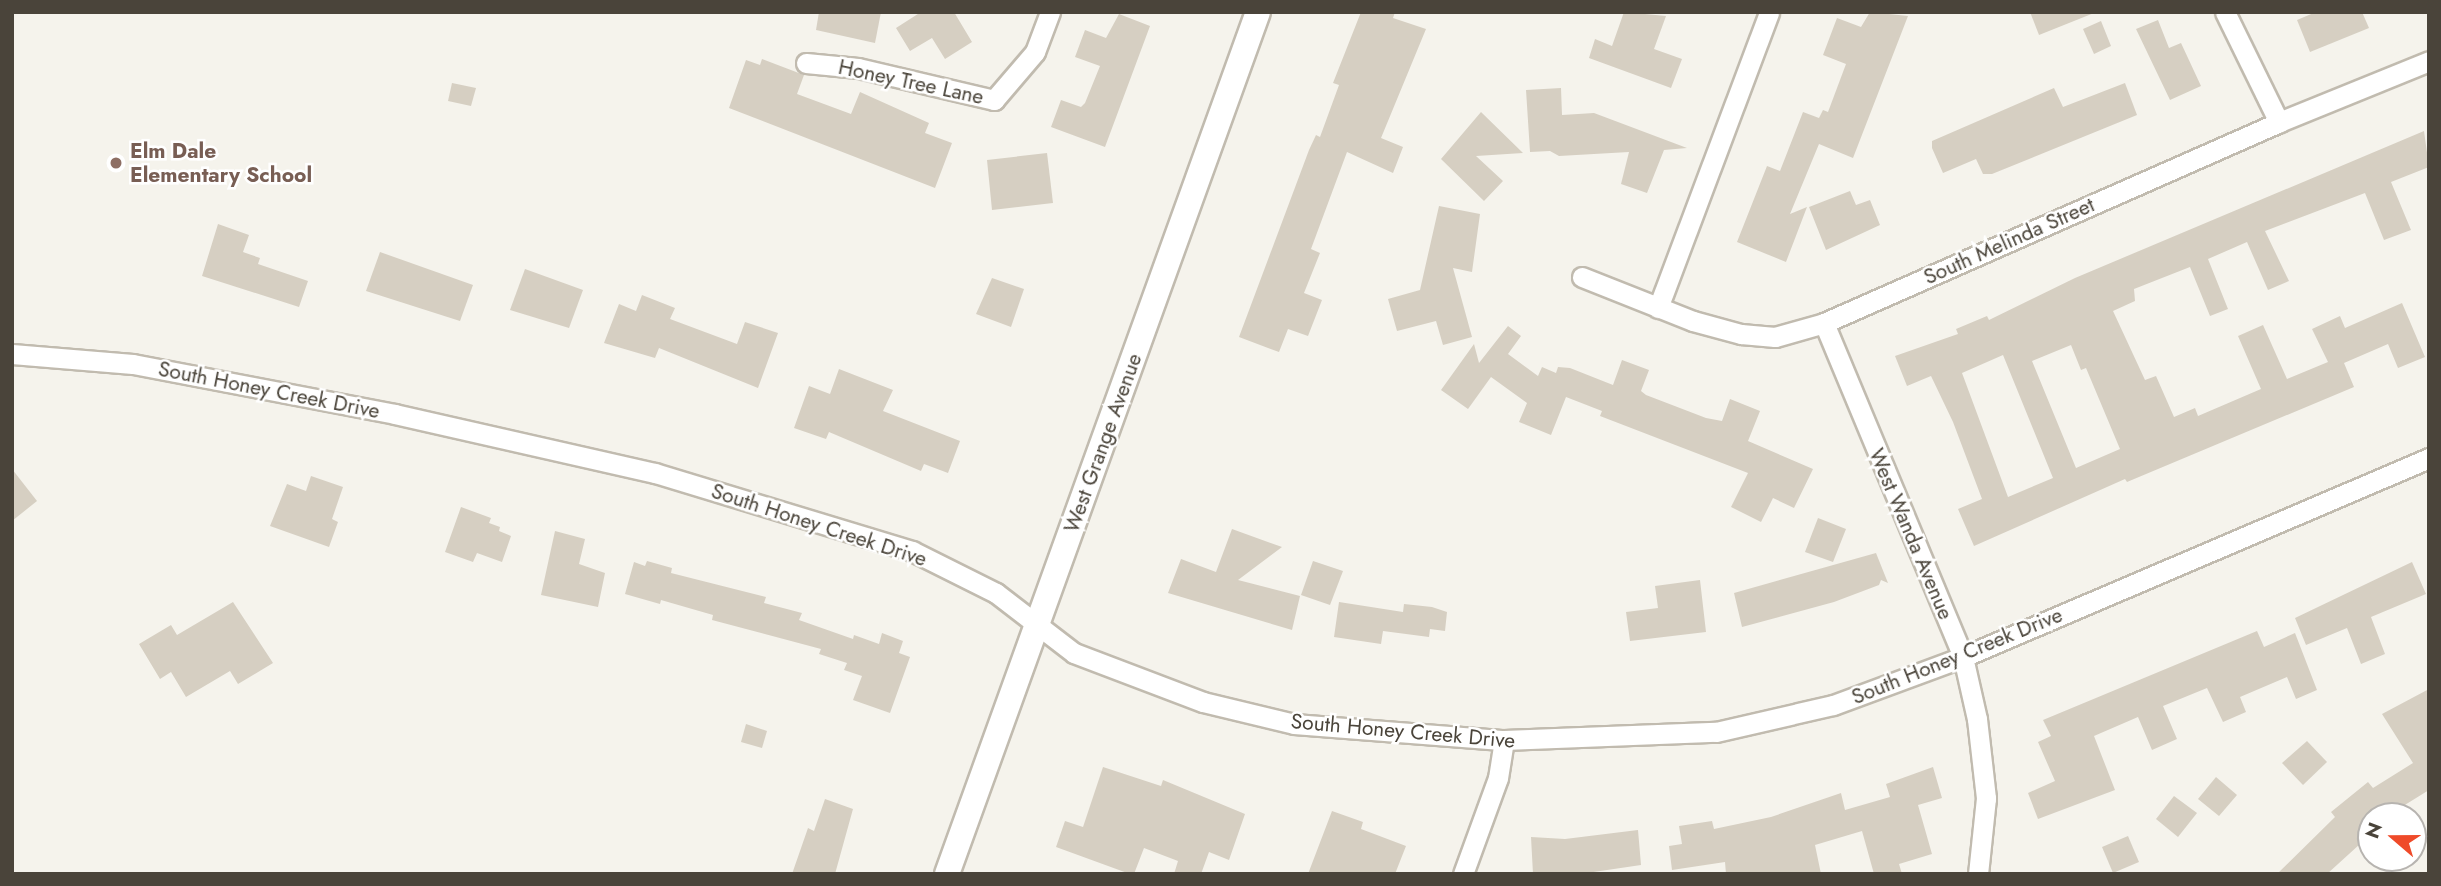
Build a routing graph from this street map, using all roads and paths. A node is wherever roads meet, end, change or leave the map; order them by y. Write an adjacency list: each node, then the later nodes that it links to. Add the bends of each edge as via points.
1 (1050, 12): 6 (street, Honey Tree Lane, via 1035,52 994,100 858,68)
2 (1258, 12): 13 (street, West Grange Avenue)
3 (1769, 12): 9 (street)
4 (2225, 12): 7 (street)
5 (2429, 61): 7 (street, South Melinda Street)
6 (806, 63)
7 (2279, 122): 10 (street, South Melinda Street)
8 (1582, 277): 9 (street, South Melinda Street)
9 (1658, 308): 10 (street, South Melinda Street, via 1741,334 1764,336)
10 (1824, 323): 14 (street, West Wanda Avenue)
11 (12, 354): 13 (street, South Honey Creek Drive, via 158,369 396,414 656,473 912,551 996,593)
12 (2429, 458): 14 (street, South Honey Creek Drive)
13 (1038, 625): 15 (street, South Honey Creek Drive, via 1074,653 1203,702 1294,724); 16 (street, West Grange Avenue)
14 (1963, 657): 15 (street, South Honey Creek Drive, via 1833,705 1716,732); 18 (street, West Wanda Avenue, via 1978,719 1986,799)
15 (1504, 740): 17 (street, via 1498,778)
16 (947, 874)
17 (1463, 874)
18 (1978, 874)

